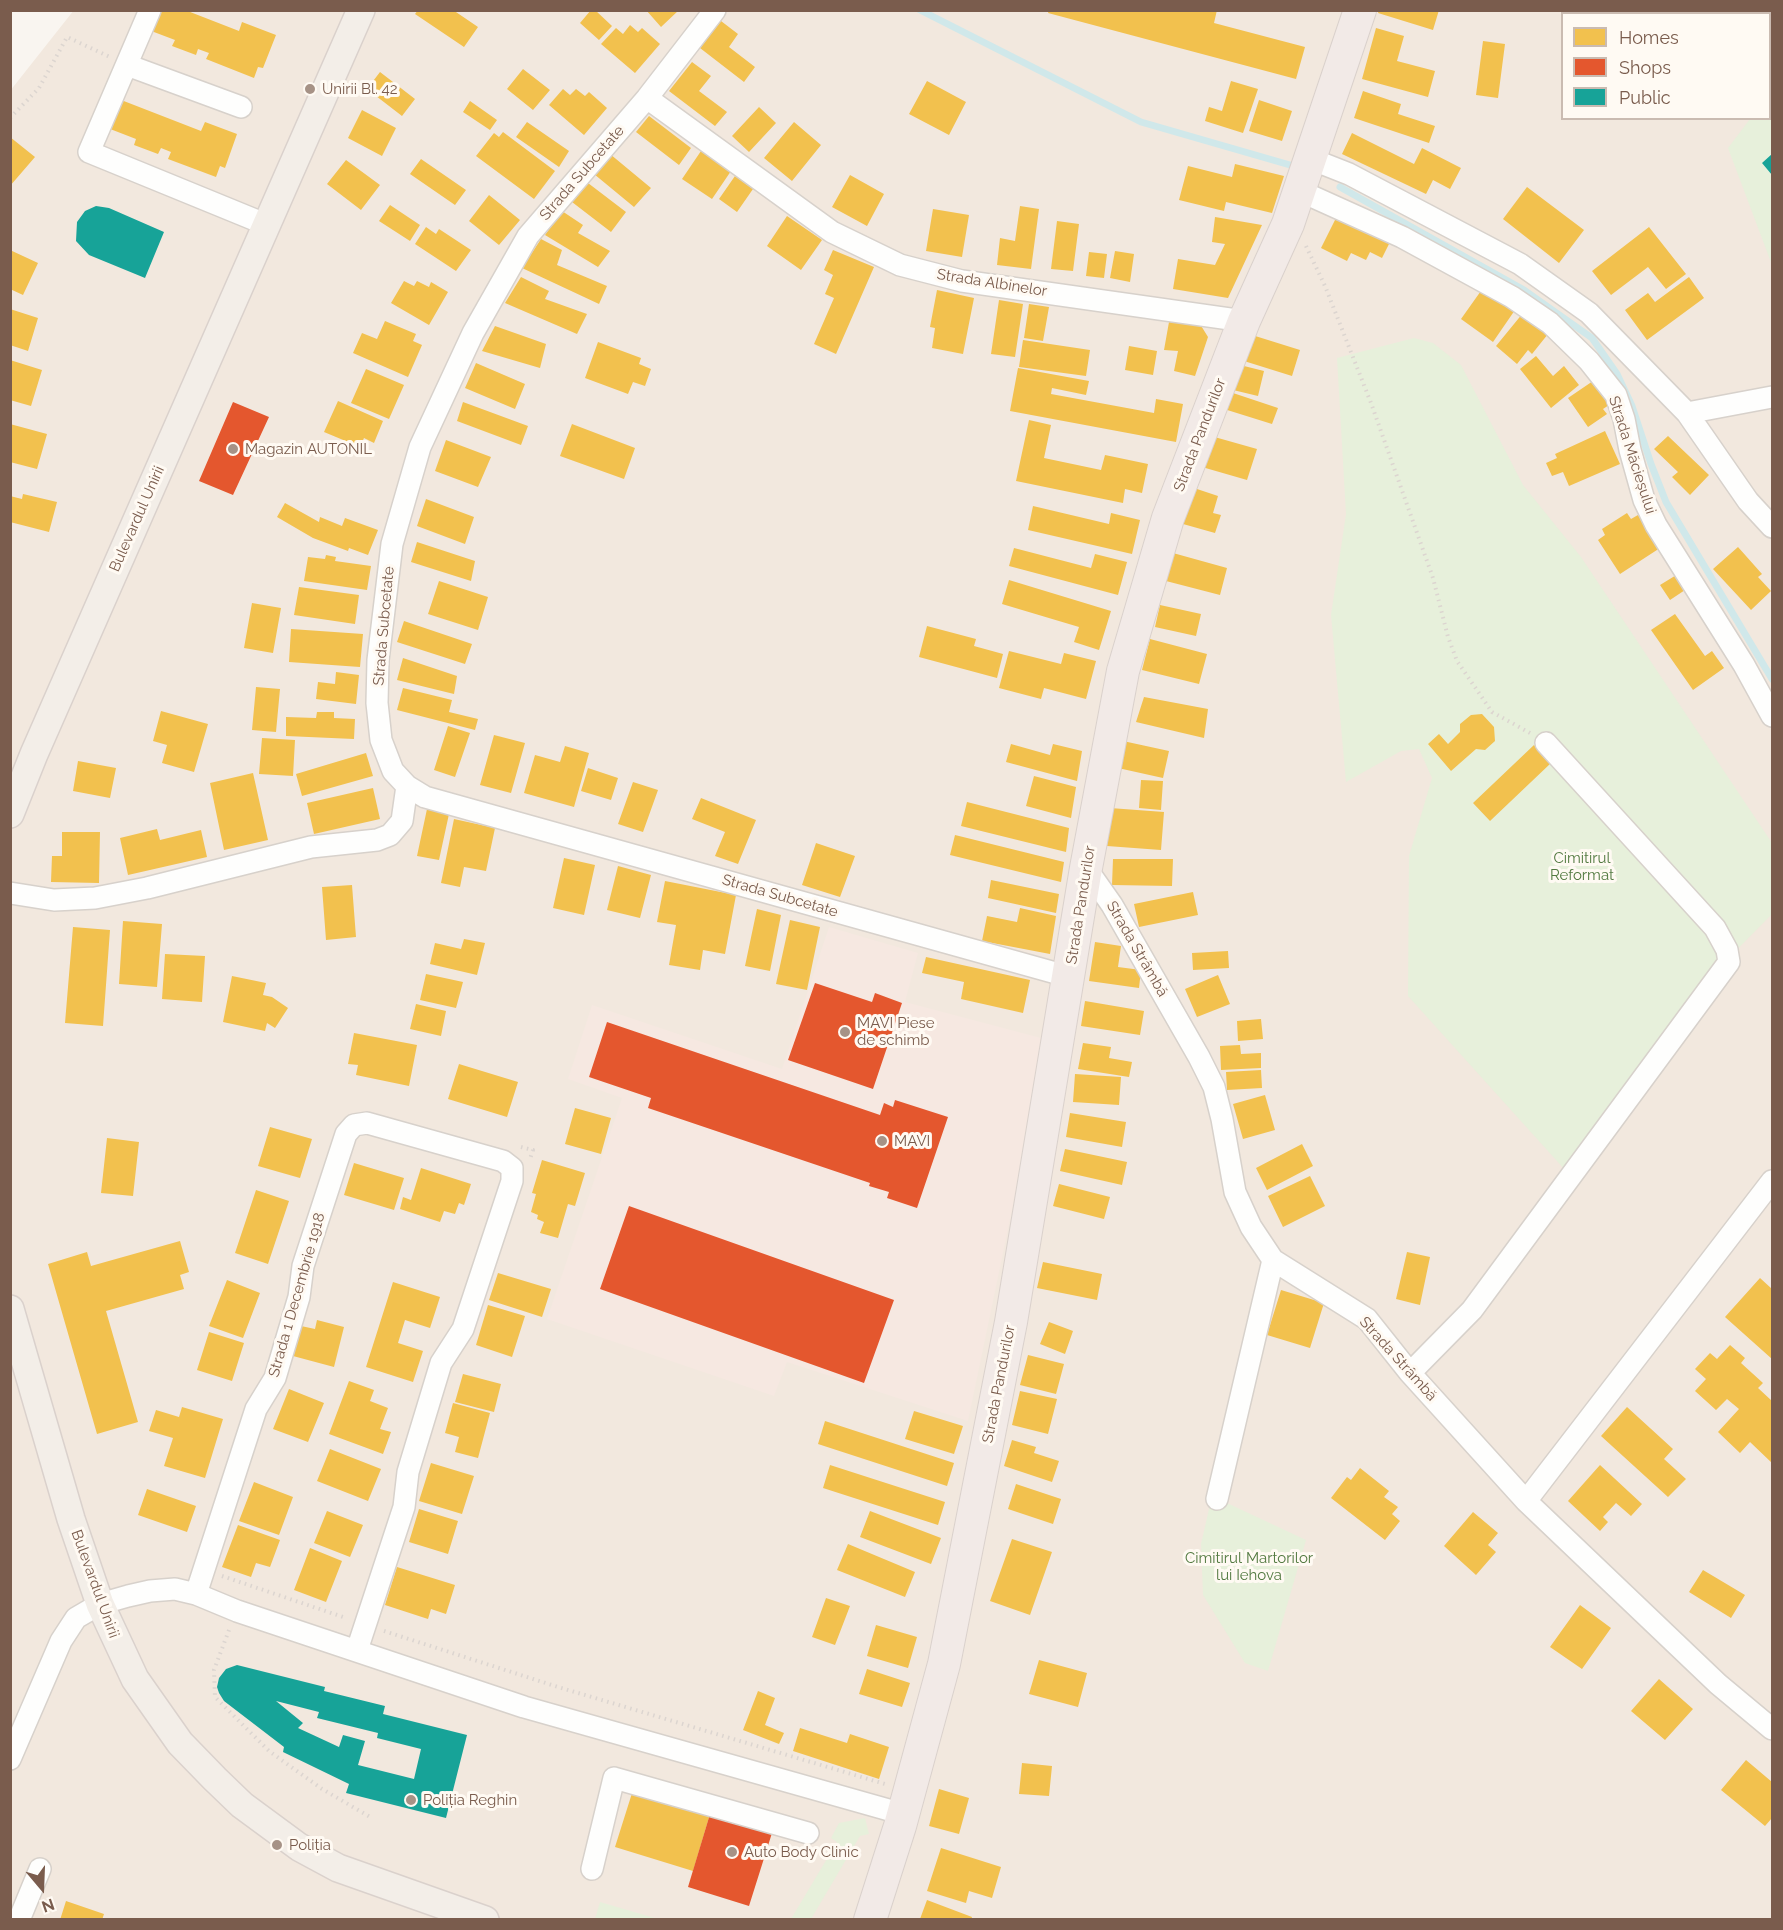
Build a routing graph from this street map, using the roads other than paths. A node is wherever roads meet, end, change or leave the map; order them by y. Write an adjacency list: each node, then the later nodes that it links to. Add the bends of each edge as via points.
1 (150, 10): 5 (street)
2 (361, 10): 10 (main road, Bulevardul Unirii)
3 (715, 10): 6 (street, Strada Subcetate)
4 (1360, 10): 8 (highway, Strada Pandurilor)
5 (127, 65): 7 (street); 10 (street, via 89,152)
6 (647, 98): 11 (street, Strada Albinelor, via 832,232 900,265 962,281); 17 (street, Strada Subcetate, via 528,236 473,333 420,447 392,544 378,660 381,740 393,771)
7 (241, 107)
8 (1311, 159): 9 (highway, Strada Pandurilor); 13 (street, via 1349,174 1520,264 1589,313)
9 (1300, 190): 11 (highway, Strada Pandurilor); 15 (street, Strada Măcieșului, via 1402,237 1512,297 1550,323 1589,361 1616,395 1644,500 1656,525)
10 (266, 224): 18 (main road, Bulevardul Unirii)
11 (1244, 321): 19 (highway, Strada Pandurilor, via 1167,518 1123,671)
12 (1773, 398): 13 (street)
13 (1687, 413): 14 (street, via 1748,501)
14 (1773, 527)
15 (1773, 716)
16 (1546, 743): 25 (street, via 1715,928 1729,962 1472,1310)
17 (407, 786): 20 (street, via 402,821 390,836 377,840 311,847 95,898 54,900); 21 (street, Strada Subcetate, via 424,797)
18 (10, 814)
19 (1086, 868): 21 (highway, Strada Pandurilor); 23 (street, Strada Strâmbă, via 1112,905 1214,1087 1235,1192 1251,1227)
20 (10, 894)
21 (1070, 977): 33 (highway, Strada Pandurilor, via 1011,1322 955,1607 932,1713)
22 (1773, 1181): 27 (street)
23 (1273, 1260): 25 (street, Strada Strâmbă, via 1367,1319); 26 (street)
24 (10, 1309): 29 (main road, Bulevardul Unirii)
25 (1410, 1373): 27 (street, Strada Strâmbă)
26 (1217, 1499)
27 (1526, 1501): 31 (street, Strada Strâmbă, via 1718,1684)
28 (196, 1594): 29 (street, via 175,1589 150,1590); 30 (street); 30 (street, Strada 1 Decembrie 1918, via 256,1409 275,1378 300,1297 303,1266 346,1134 354,1125 367,1123 503,1161 512,1168 512,1181 463,1329 441,1363 408,1472 405,1507)
29 (100, 1604): 32 (street, via 76,1618 62,1641); 38 (main road, Bulevardul Unirii, via 135,1679 153,1706 180,1743 242,1804 299,1847 338,1868)
30 (357, 1650): 33 (street, via 524,1707)
31 (1773, 1729)
32 (10, 1760)
33 (902, 1820): 39 (highway, Strada Pandurilor); 40 (highway, Strada Pandurilor)
34 (808, 1833): 36 (street, via 614,1778)
35 (40, 1869): 37 (street)
36 (592, 1869)
37 (19, 1920)
38 (485, 1920)
39 (855, 1920)
40 (870, 1920)

